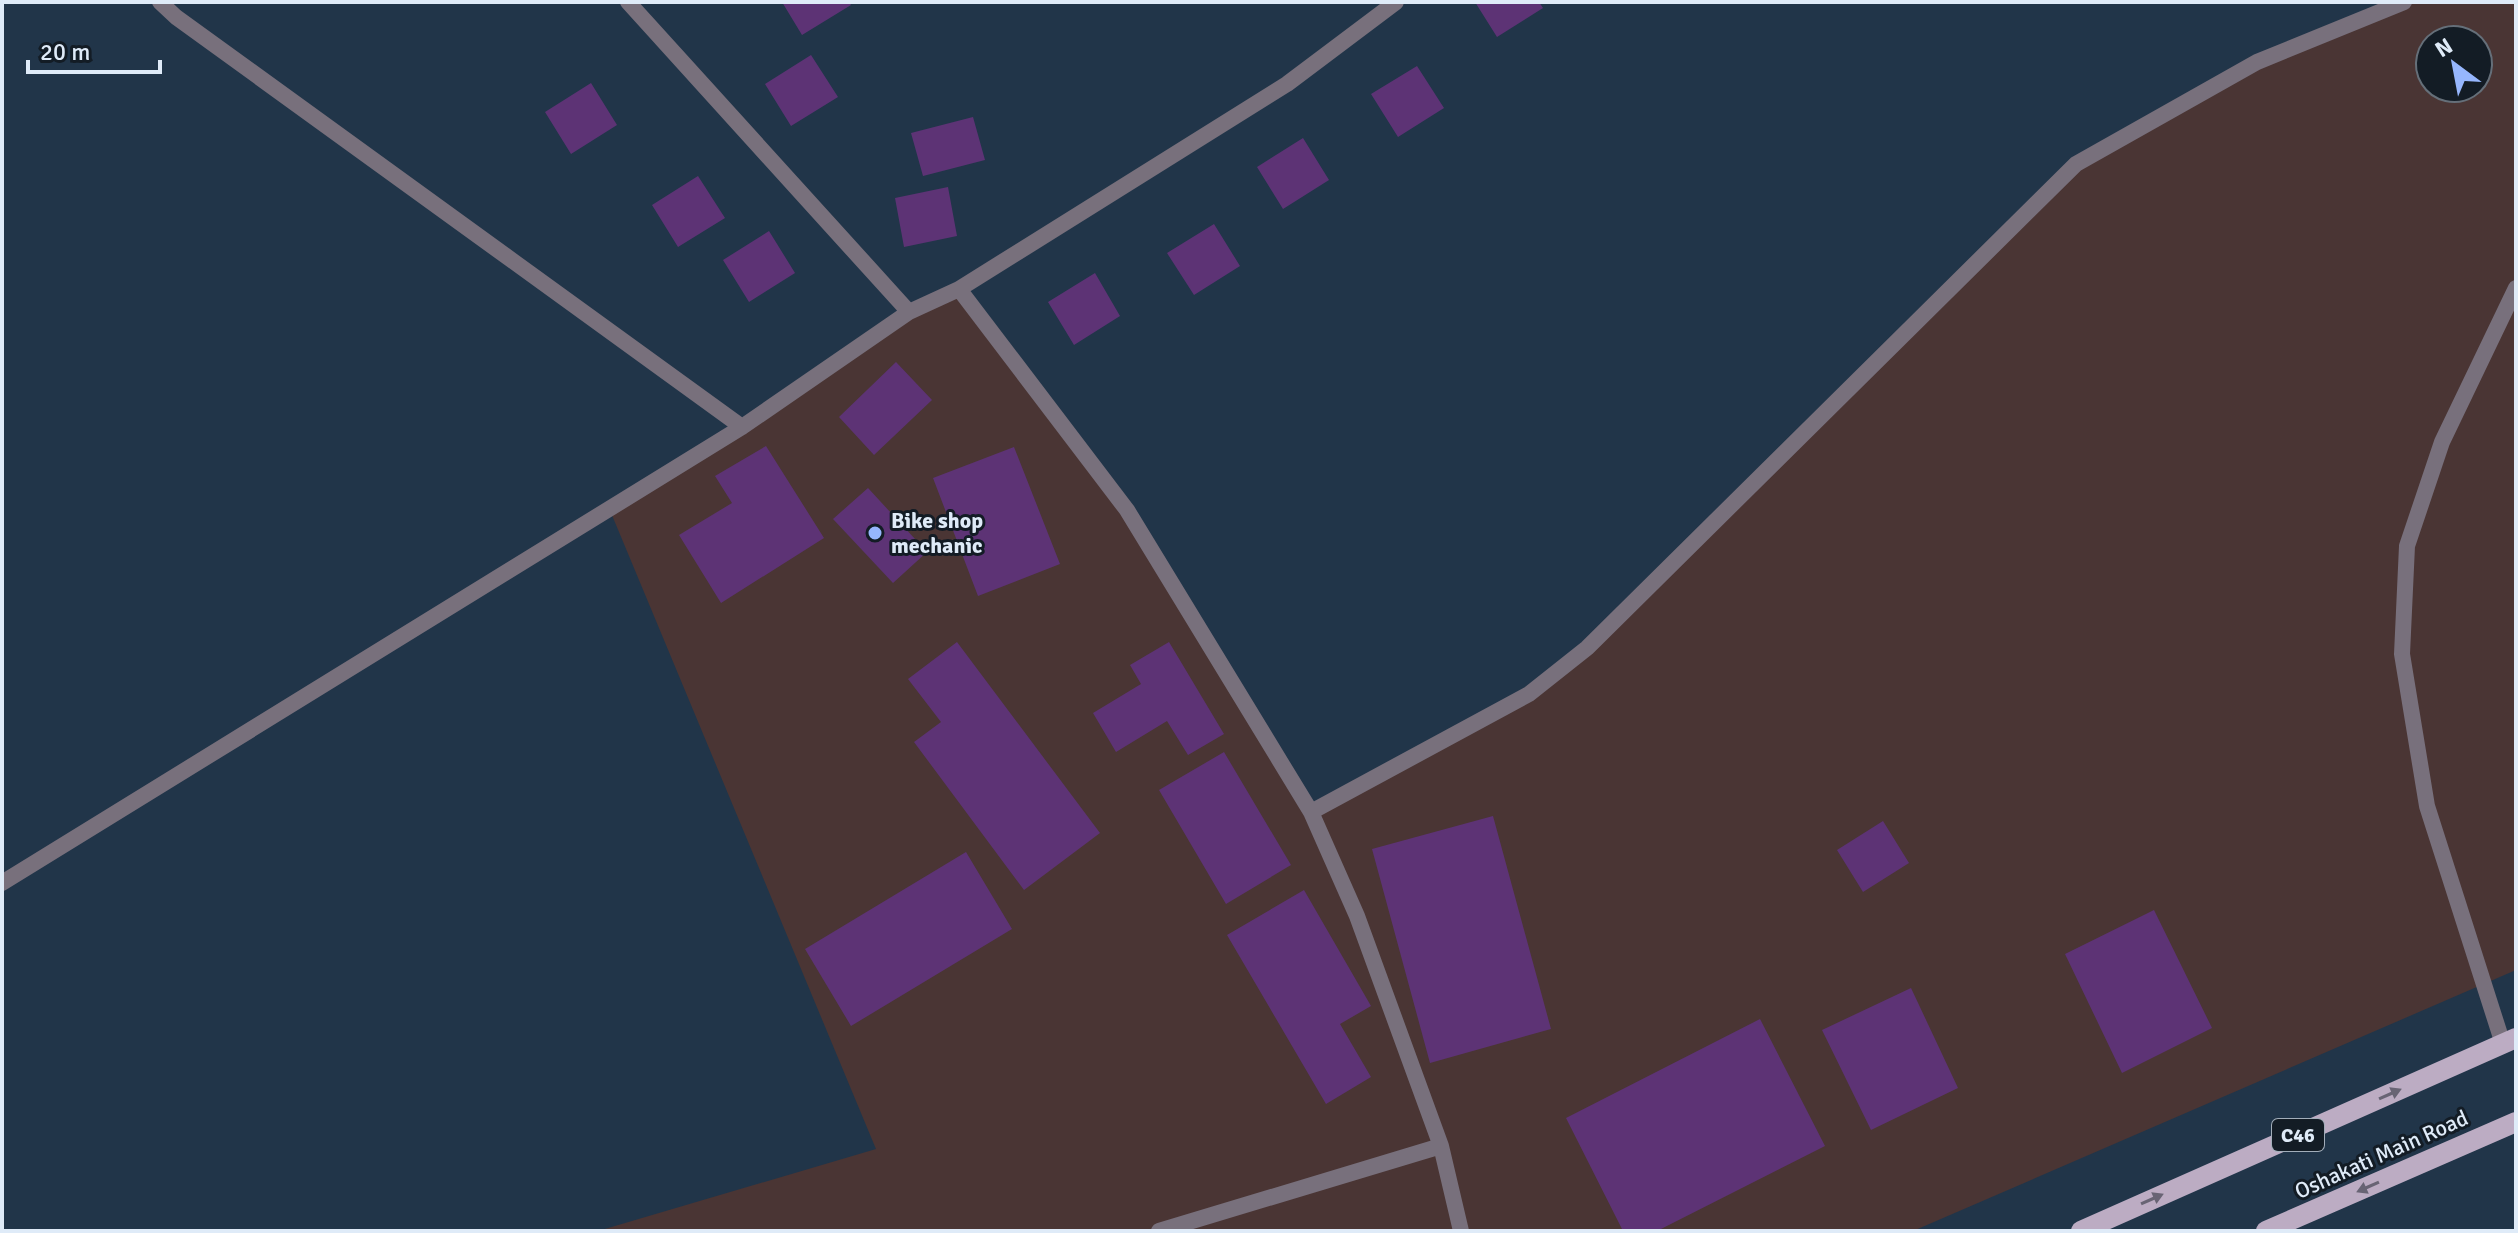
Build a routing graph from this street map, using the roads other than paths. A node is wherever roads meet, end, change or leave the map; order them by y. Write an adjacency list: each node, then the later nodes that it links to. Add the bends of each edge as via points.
1 (160, 2): 8 (street)
2 (628, 2): 7 (street)
3 (1396, 2): 6 (street, via 1287,84)
4 (2404, 2): 9 (street, via 2257,62 2076,164 1587,648 1529,694)
5 (2516, 288): 11 (street, via 2442,442 2407,546 2402,654 2427,806)
6 (959, 289): 7 (street); 9 (street, via 1127,510)
7 (909, 312): 8 (street)
8 (742, 427): 10 (street)
9 (1311, 812): 13 (street, via 1357,916)
10 (2, 883)
11 (2509, 1041): 16 (main road, C46, one-way to 11)
12 (2516, 1122): 17 (main road, Oshakati Main Road, one-way to 17)
13 (1441, 1146): 14 (street); 15 (street)
14 (1159, 1231)
15 (1461, 1231)
16 (2081, 1231)
17 (2266, 1231)

